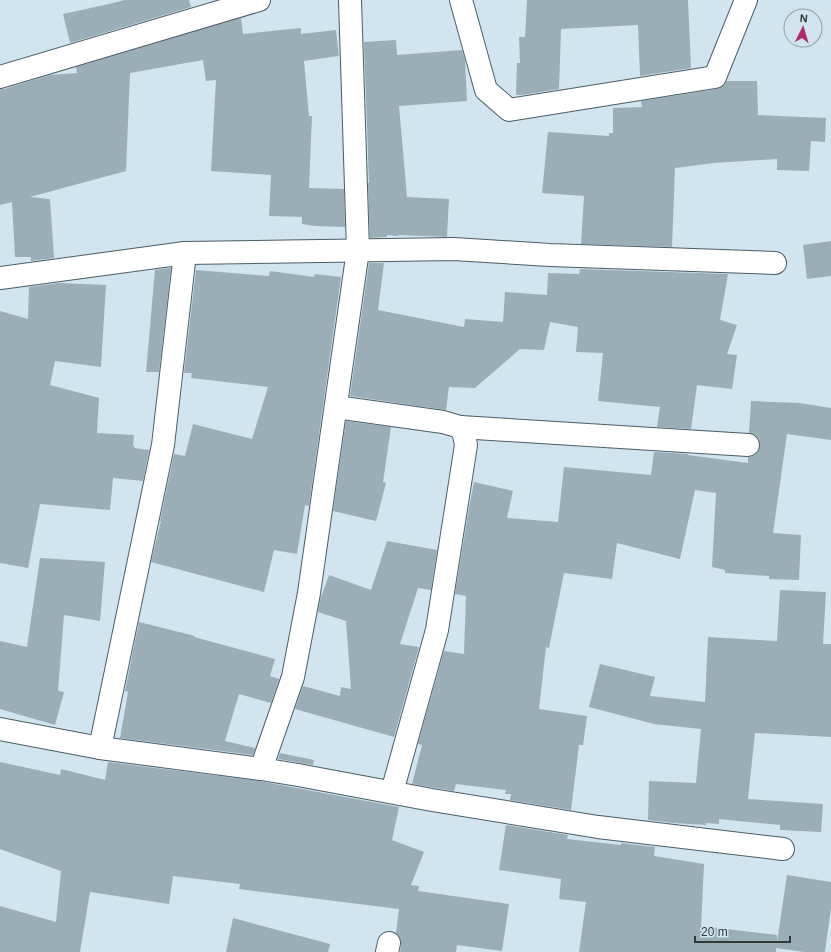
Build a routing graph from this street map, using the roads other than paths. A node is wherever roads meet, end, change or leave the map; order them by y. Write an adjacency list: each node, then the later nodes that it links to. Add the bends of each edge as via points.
1 (259, 0): 5 (street)
2 (350, 0): 6 (street)
3 (461, 0): 4 (street, via 486,90 509,110 715,77)
4 (746, 0)
5 (0, 77)
6 (358, 250): 7 (street); 8 (street, via 454,249); 10 (street)
7 (186, 253): 9 (street); 14 (street, via 163,445)
8 (775, 263)
9 (0, 278)
10 (336, 408): 11 (street, via 443,422); 15 (street, via 309,593 293,677)
11 (460, 427): 12 (street); 16 (street, via 466,445 437,630)
12 (748, 445)
13 (0, 729): 14 (street)
14 (100, 748): 15 (street)
15 (261, 769): 16 (street)
16 (392, 792): 17 (street, via 598,827)
17 (783, 849)

